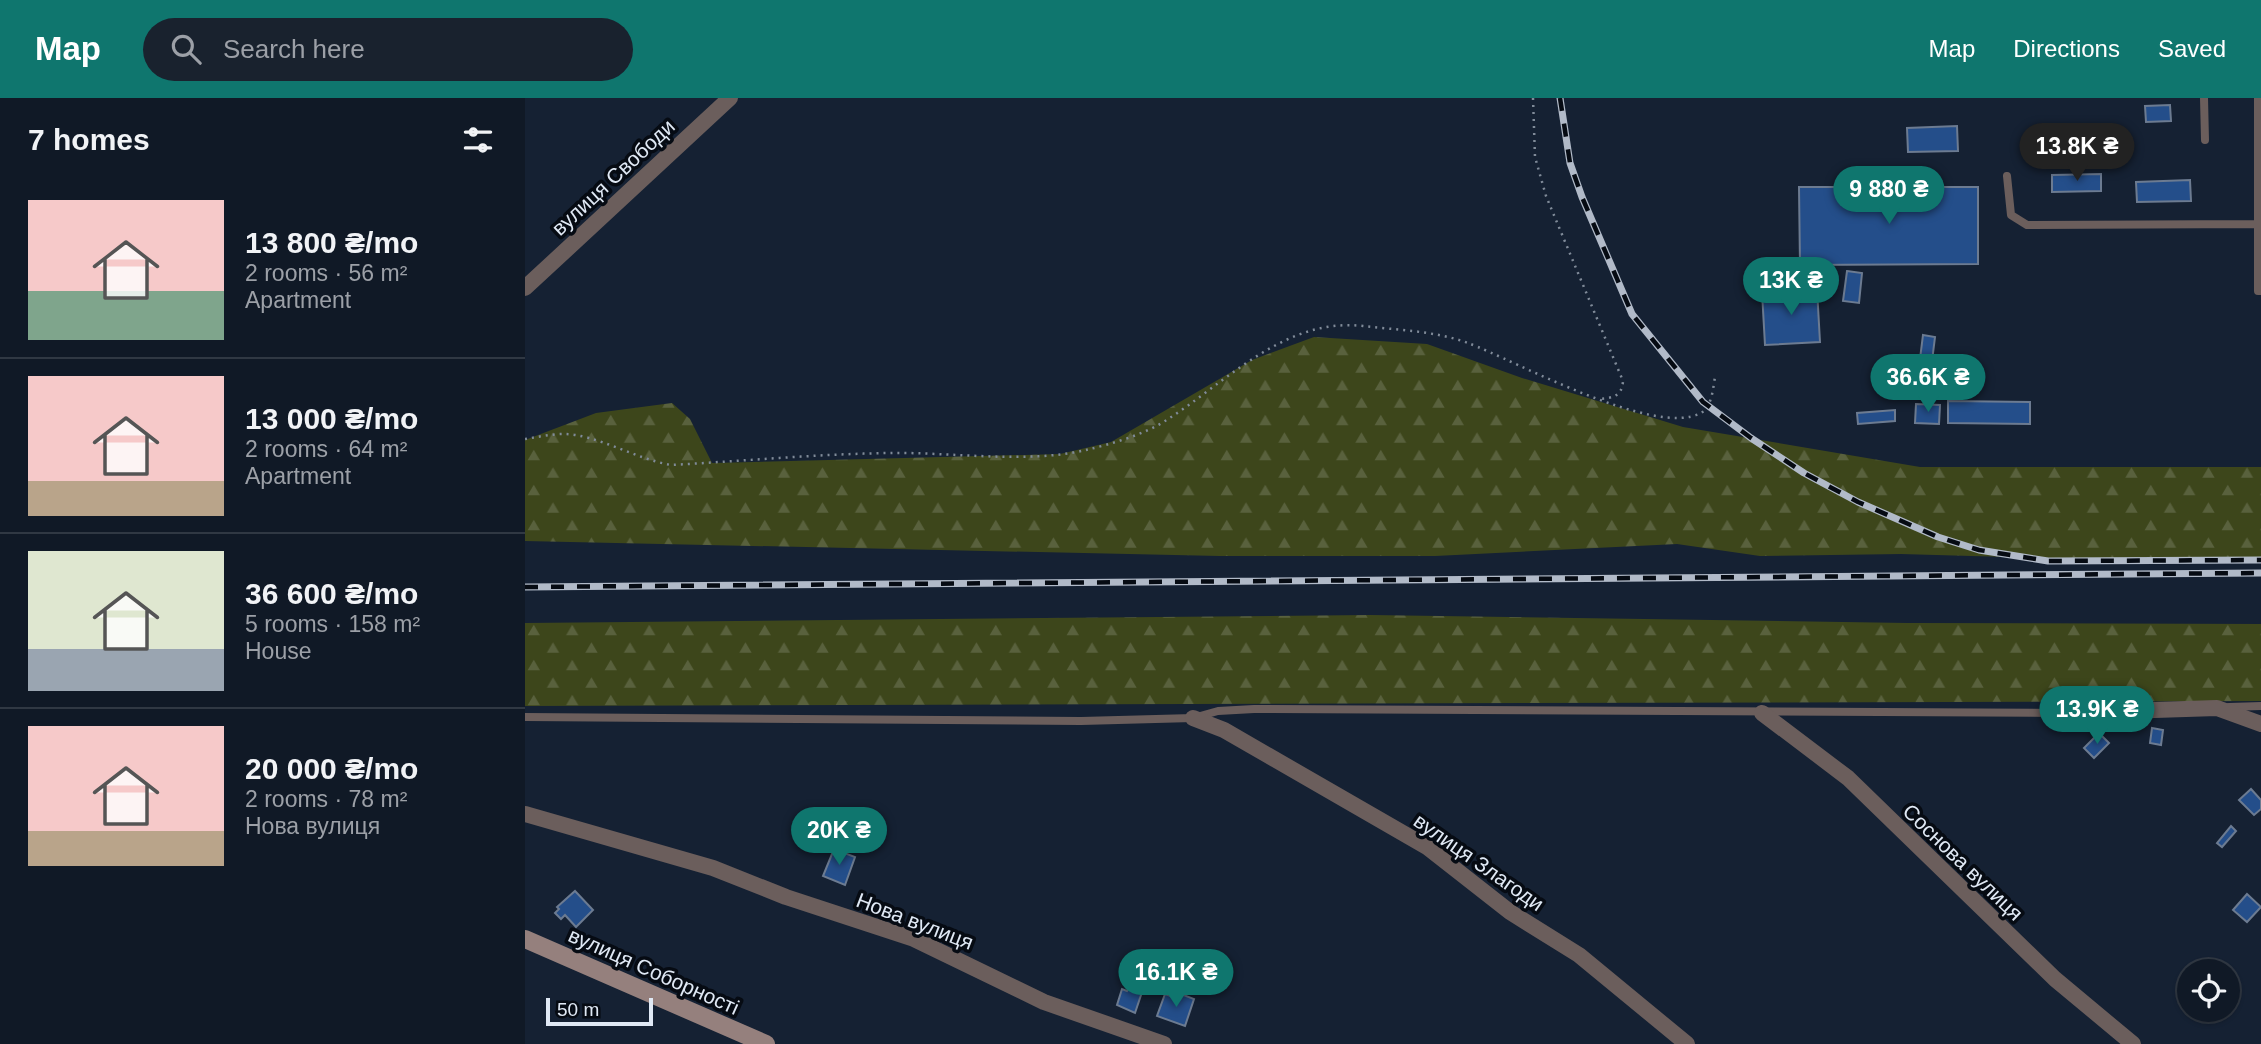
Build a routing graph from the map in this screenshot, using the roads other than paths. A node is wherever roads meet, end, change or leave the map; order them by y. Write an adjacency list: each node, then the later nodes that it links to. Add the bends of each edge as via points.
1 (730, 98): 7 (street, вулиця Свободи)
2 (2204, 98): 4 (lane)
3 (2258, 98): 6 (lane)
4 (2204, 140)
5 (2007, 177): 6 (lane, via 2011,215 2027,226)
6 (2258, 224): 8 (lane, via 2257,291)
7 (525, 288)
8 (2261, 291)
9 (2261, 706): 10 (lane)
10 (2217, 708): 12 (street); 15 (street)
11 (1762, 713): 12 (lane); 14 (lane, via 1254,709); 21 (street, Соснова вулиця, via 1848,778 2055,979)
12 (2061, 713)
13 (525, 717): 14 (lane)
14 (1193, 718): 20 (street, вулиця Злагоди, via 1224,730 1427,847 1510,912 1579,955)
15 (2261, 724)
16 (525, 814): 19 (street, Нова вулиця, via 713,868 914,939 1044,1002)
17 (525, 939): 18 (street, вулиця Соборності)
18 (766, 1044)
19 (1164, 1044)
20 (1687, 1044)
21 (2133, 1044)

